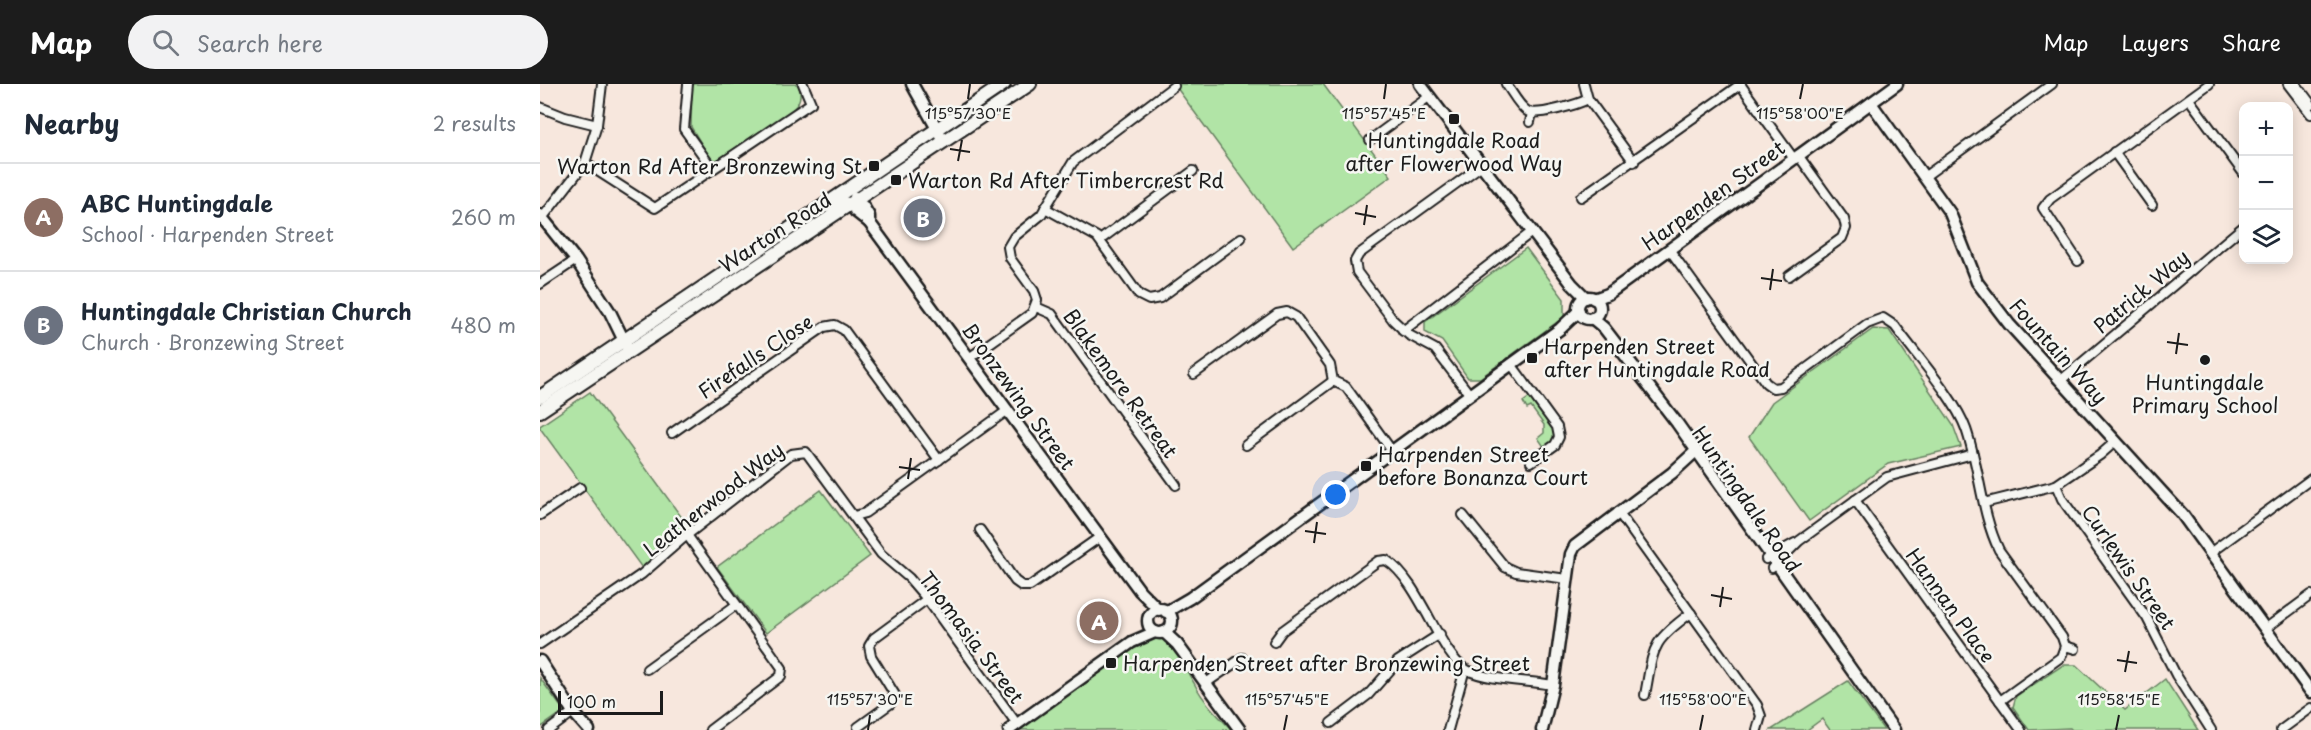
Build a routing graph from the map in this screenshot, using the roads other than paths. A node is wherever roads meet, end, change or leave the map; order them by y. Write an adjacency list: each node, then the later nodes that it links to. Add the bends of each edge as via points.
1 (602, 84): 26 (street)
2 (688, 84): 36 (street, via 684,129)
3 (803, 84): 36 (street, via 811,103)
4 (912, 84): 27 (street)
5 (1004, 84): 27 (main road, Warton Road)
6 (1029, 84): 28 (main road, Warton Road)
7 (1420, 84): 17 (street)
8 (1506, 84): 23 (street, via 1524,109)
9 (1584, 84): 18 (street)
10 (1741, 84): 31 (street); 32 (street)
11 (1897, 84): 20 (street, Harpenden Street)
12 (2052, 84): 38 (street)
13 (2209, 84): 19 (street)
14 (2288, 84): 24 (street)
15 (2296, 84): 21 (street)
16 (1174, 86): 43 (street, via 1072,162)
17 (1430, 96): 29 (street); 34 (street)
18 (1588, 99): 23 (street); 32 (street)
19 (2189, 99): 30 (street); 35 (street)
20 (1871, 103): 31 (street, Harpenden Street); 38 (street, Fountain Way)
21 (2311, 104)
22 (540, 107): 26 (street)
23 (1532, 113): 25 (street)
24 (2311, 114)
25 (1530, 122)
26 (597, 125): 33 (street)
27 (940, 126): 28 (street); 39 (main road, Warton Road)
28 (949, 137): 41 (main road, Warton Road)
29 (1370, 140)
30 (2114, 152): 42 (street); 54 (street, via 2043,208)
31 (1796, 157): 50 (street, Harpenden Street); 55 (street, via 1850,229)
32 (1634, 162): 40 (street)
33 (585, 163): 36 (street, via 655,208); 45 (street)
34 (1482, 165): 47 (street); 53 (street, via 1359,254)
35 (2239, 167)
36 (712, 168)
37 (1193, 171): 49 (street)
38 (1924, 177): 70 (street, Fountain Way, via 1950,213 1977,282)
39 (860, 183): 41 (street, via 855,190); 44 (main road, Warton Road)
40 (1581, 197)
41 (855, 203): 44 (street, via 843,202); 65 (main road, Warton Road); 66 (street, Bronzewing Street, via 857,214 869,222)
42 (2152, 206)
43 (1045, 207): 49 (street); 60 (street, via 1008,247 1010,258 1034,291)
44 (818, 211): 65 (main road, Warton Road)
45 (542, 216): 52 (street)
46 (2239, 230): 70 (street, Patrick Way)
47 (1533, 231): 57 (street); 64 (street)
48 (1241, 238): 49 (street, via 1160,298 1149,300 1139,295)
49 (1100, 240)
50 (1669, 249): 58 (street, Harpenden Street); 79 (street, via 1773,388 1781,387 1884,315 1959,414)
51 (1346, 258): 53 (street)
52 (576, 260): 56 (street); 65 (street)
53 (1355, 261): 64 (street, via 1357,272)
54 (2078, 261)
55 (1789, 276)
56 (540, 284)
57 (1572, 284): 59 (street); 61 (street)
58 (1608, 294): 59 (street, Harpenden Street); 62 (street, Harpenden Street)
59 (1590, 298): 61 (street); 62 (street)
60 (1036, 307): 66 (street); 84 (street, Blakemore Retreat, via 1052,315)
61 (1578, 309): 62 (street); 63 (street)
62 (1594, 315): 63 (street); 80 (street, Huntingdale Road)
63 (1560, 329): 67 (street)
64 (1403, 331): 71 (street, via 1435,349)
65 (632, 343): 72 (main road, Warton Road); 74 (main road, Warton Road)
66 (969, 358): 73 (street, Bronzewing Street)
67 (1511, 364): 71 (street); 82 (street, via 1557,427 1559,437 1555,445)
68 (1194, 374): 69 (street, via 1277,314 1287,312 1296,317 1330,365)
69 (1334, 381): 77 (street); 78 (street, via 1346,387)
70 (2060, 381): 76 (street, Fountain Way)
71 (1470, 394): 78 (street)
72 (540, 397)
73 (1008, 410): 81 (street); 95 (street, Bronzewing Street)
74 (540, 411)
75 (672, 433): 81 (street, Firefalls Close, via 824,327 835,325 844,330)
76 (2116, 441): 85 (street); 96 (street, Fountain Way, via 2182,514)
77 (1246, 445)
78 (1392, 451): 105 (street, via 1190,598)
79 (1972, 454): 87 (street, via 1898,472); 88 (street)
80 (1696, 456): 89 (street); 97 (street, Huntingdale Road)
81 (939, 460): 92 (street, via 865,513)
82 (1531, 462)
83 (2311, 479): 96 (street)
84 (1176, 485)
85 (2056, 485): 88 (street); 136 (street, Curlewis Street, via 2062,500 2147,618 2186,693)
86 (580, 488): 91 (street)
87 (1855, 500): 97 (street); 121 (street, Hannan Place)
88 (1984, 502): 111 (street, via 1999,550)
89 (1618, 512): 98 (street, via 1575,546); 103 (street)
90 (1463, 514): 98 (street, via 1505,567)
91 (540, 515)
92 (854, 516): 94 (street, Leatherwood Way, via 806,452 791,454); 101 (street, Thomasia Street, via 881,554)
93 (980, 530): 95 (street, via 1022,586 1036,584)
94 (687, 535): 102 (street); 110 (street, Leatherwood Way, via 642,574)
95 (1100, 537): 99 (street, Bronzewing Street)
96 (2210, 553): 106 (street, Fountain Way)
97 (1772, 561): 134 (street, Huntingdale Road)
98 (1567, 579): 118 (street)
99 (1140, 591): 104 (street, Bronzewing Street); 105 (street, Bronzewing Street)
100 (2311, 595): 106 (street)
101 (927, 599): 125 (street, via 868,646 895,695 890,704); 126 (street, Thomasia Street)
102 (736, 604): 115 (street); 129 (street, via 782,668 782,676)
103 (1691, 613): 120 (street, via 1657,641); 133 (street, via 1757,705 1761,716)
104 (1149, 620): 105 (street); 105 (street); 108 (street)
105 (1164, 622): 108 (street); 117 (street, Bronzewing Street)
106 (2265, 629): 119 (street, Fountain Way)
107 (1440, 634): 109 (street, via 1421,602 1386,560 1378,561 1282,631); 116 (street); 124 (street, via 1398,661 1368,695)
108 (1132, 642): 126 (street)
109 (1274, 642)
110 (540, 644)
111 (2065, 646): 112 (street); 121 (street, via 2061,657)
112 (2075, 649)
113 (1242, 658): 117 (street)
114 (540, 661): 123 (street)
115 (647, 669)
116 (1465, 669): 118 (street); 131 (street)
117 (1206, 683): 130 (street, Bronzewing Street)
118 (1553, 685): 132 (street)
119 (2311, 692)
120 (1645, 695)
121 (2000, 700): 135 (street, Hannan Place)
122 (2311, 708): 137 (street)
123 (573, 712): 127 (street); 128 (street)
124 (1331, 723)
125 (858, 727)
126 (1013, 727)
127 (549, 730)
128 (589, 730)
129 (710, 730)
130 (1240, 730)
131 (1448, 730)
132 (1542, 730)
133 (1757, 730)
134 (1894, 730)
135 (2021, 730)
136 (2211, 730)
137 (2281, 730)

